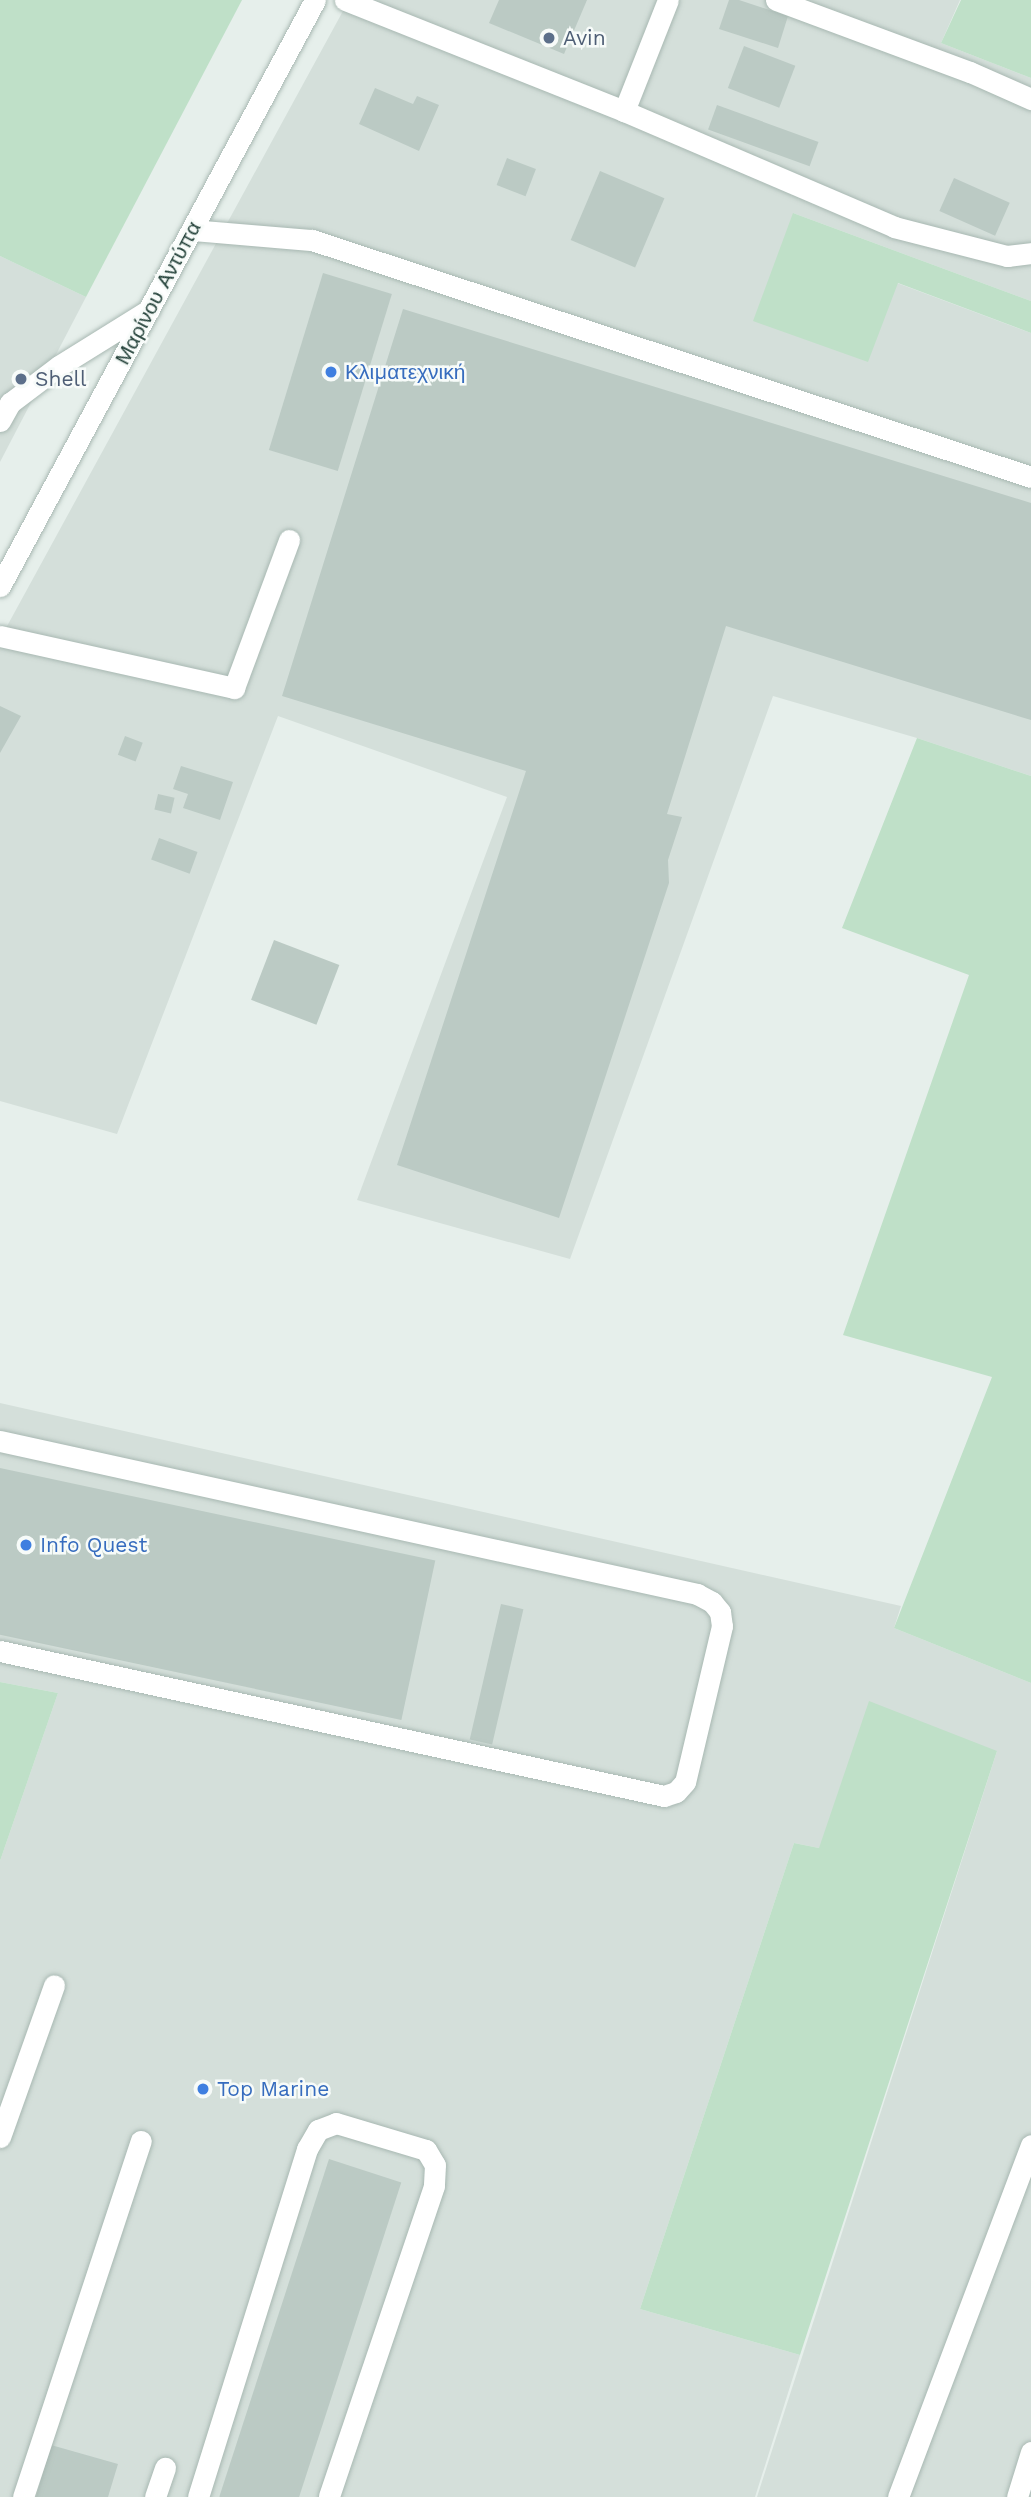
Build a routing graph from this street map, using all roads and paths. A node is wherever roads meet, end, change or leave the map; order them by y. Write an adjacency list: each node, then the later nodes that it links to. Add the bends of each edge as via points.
1 (316, 0): 7 (main road, Μαρίνου Αντύπα)
2 (345, 0): 6 (main road)
3 (668, 0): 6 (main road)
4 (776, 0): 5 (main road)
5 (1031, 99)
6 (624, 111): 8 (main road, via 894,227 1007,256)
7 (192, 229): 9 (main road, Μαρίνου Αντύπα); 11 (main road, via 312,240)
8 (1031, 253)
9 (149, 310): 10 (main road); 13 (main road, Μαρίνου Αντύπα)
10 (3, 407)
11 (1031, 477)
12 (289, 540): 14 (main road, via 234,688)
13 (0, 586)
14 (0, 636)
15 (0, 1441): 16 (main road, via 697,1594 720,1612 722,1626 685,1782 664,1796)
16 (0, 1651)
17 (54, 1985): 18 (main road)
18 (0, 2137)
19 (141, 2141): 23 (main road)
20 (1031, 2145): 27 (main road)
21 (1031, 2452): 28 (main road)
22 (165, 2468): 24 (main road)
23 (23, 2497)
24 (155, 2497)
25 (198, 2497): 26 (main road, via 307,2149 318,2130 336,2123 426,2150 435,2165 434,2186)
26 (329, 2497)
27 (898, 2497)
28 (1017, 2497)

